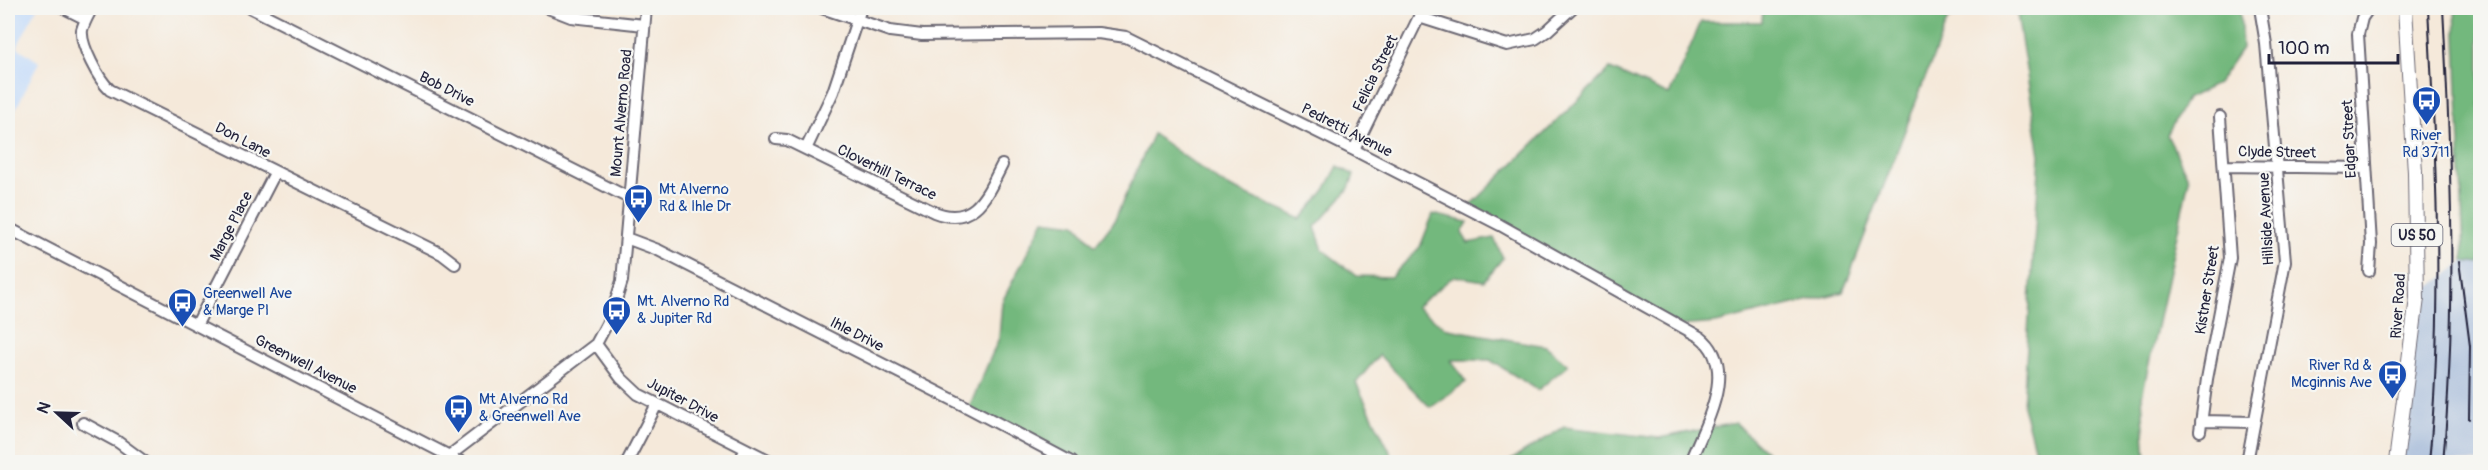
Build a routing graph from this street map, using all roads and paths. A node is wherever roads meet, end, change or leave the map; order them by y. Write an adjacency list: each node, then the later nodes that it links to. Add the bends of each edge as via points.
1 (64, 8): 13 (street)
2 (92, 8): 13 (street)
3 (251, 8): 25 (street, Bob Drive)
4 (548, 8): 15 (street, via 571,17)
5 (646, 8): 15 (street, Mount Alverno Road)
6 (822, 8): 14 (street, Pedretti Avenue)
7 (861, 8): 14 (street)
8 (1572, 8): 12 (street, via 1535,39 1507,45)
9 (2260, 8): 22 (street, Hillside Avenue)
10 (2369, 8): 23 (street, Edgar Street, via 2358,34)
11 (2405, 8): 37 (main road, River Road / US 50, via 2415,161 2417,298)
12 (1419, 12): 19 (street, Felicia Street)
13 (86, 19): 24 (street, Don Lane, via 83,40 99,78 110,90)
14 (857, 19): 18 (street, via 833,92); 19 (street, Pedretti Avenue, via 890,31 922,35 1098,33 1126,37)
15 (644, 25): 25 (street, Mount Alverno Road)
16 (2220, 117): 21 (street, Kistner Street)
17 (776, 139): 18 (street, Cloverhill Terrace)
18 (806, 149): 20 (street, Cloverhill Terrace, via 949,217 966,214 981,204)
19 (1354, 150): 44 (street, Pedretti Avenue, via 1500,225 1707,342 1716,354 1719,380)
20 (1002, 165)
21 (2224, 166): 22 (street, Clyde Street); 33 (street, Kistner Street, via 2230,258 2200,426)
22 (2278, 167): 23 (street, Clyde Street); 33 (street, Hillside Avenue, via 2285,261)
23 (2365, 168): 29 (street, Edgar Street, via 2371,244)
24 (275, 173): 28 (street, Don Lane, via 442,254); 30 (street, Marge Place)
25 (628, 198): 27 (street, Mount Alverno Road)
26 (8, 228): 30 (street, Greenwell Avenue)
27 (626, 238): 31 (street, Mount Alverno Road, via 617,301); 43 (street, Ihle Drive, via 658,250)
28 (455, 264)
29 (2369, 271)
30 (197, 324): 36 (street, Greenwell Avenue)
31 (596, 344): 32 (street, Jupiter Drive, via 629,387); 36 (street, Mount Alverno Road)
32 (657, 404): 35 (street, Jupiter Drive); 40 (street)
33 (2254, 422): 45 (street, Hillside Avenue)
34 (83, 423): 38 (street, via 118,442)
35 (746, 449): 41 (street); 42 (street, Jupiter Drive)
36 (446, 459): 39 (street, Greenwell Avenue)
37 (2395, 459)
38 (138, 461)
39 (461, 462)
40 (627, 462)
41 (739, 462)
42 (772, 462)
43 (1071, 462)
44 (1690, 462)
45 (2247, 462)

